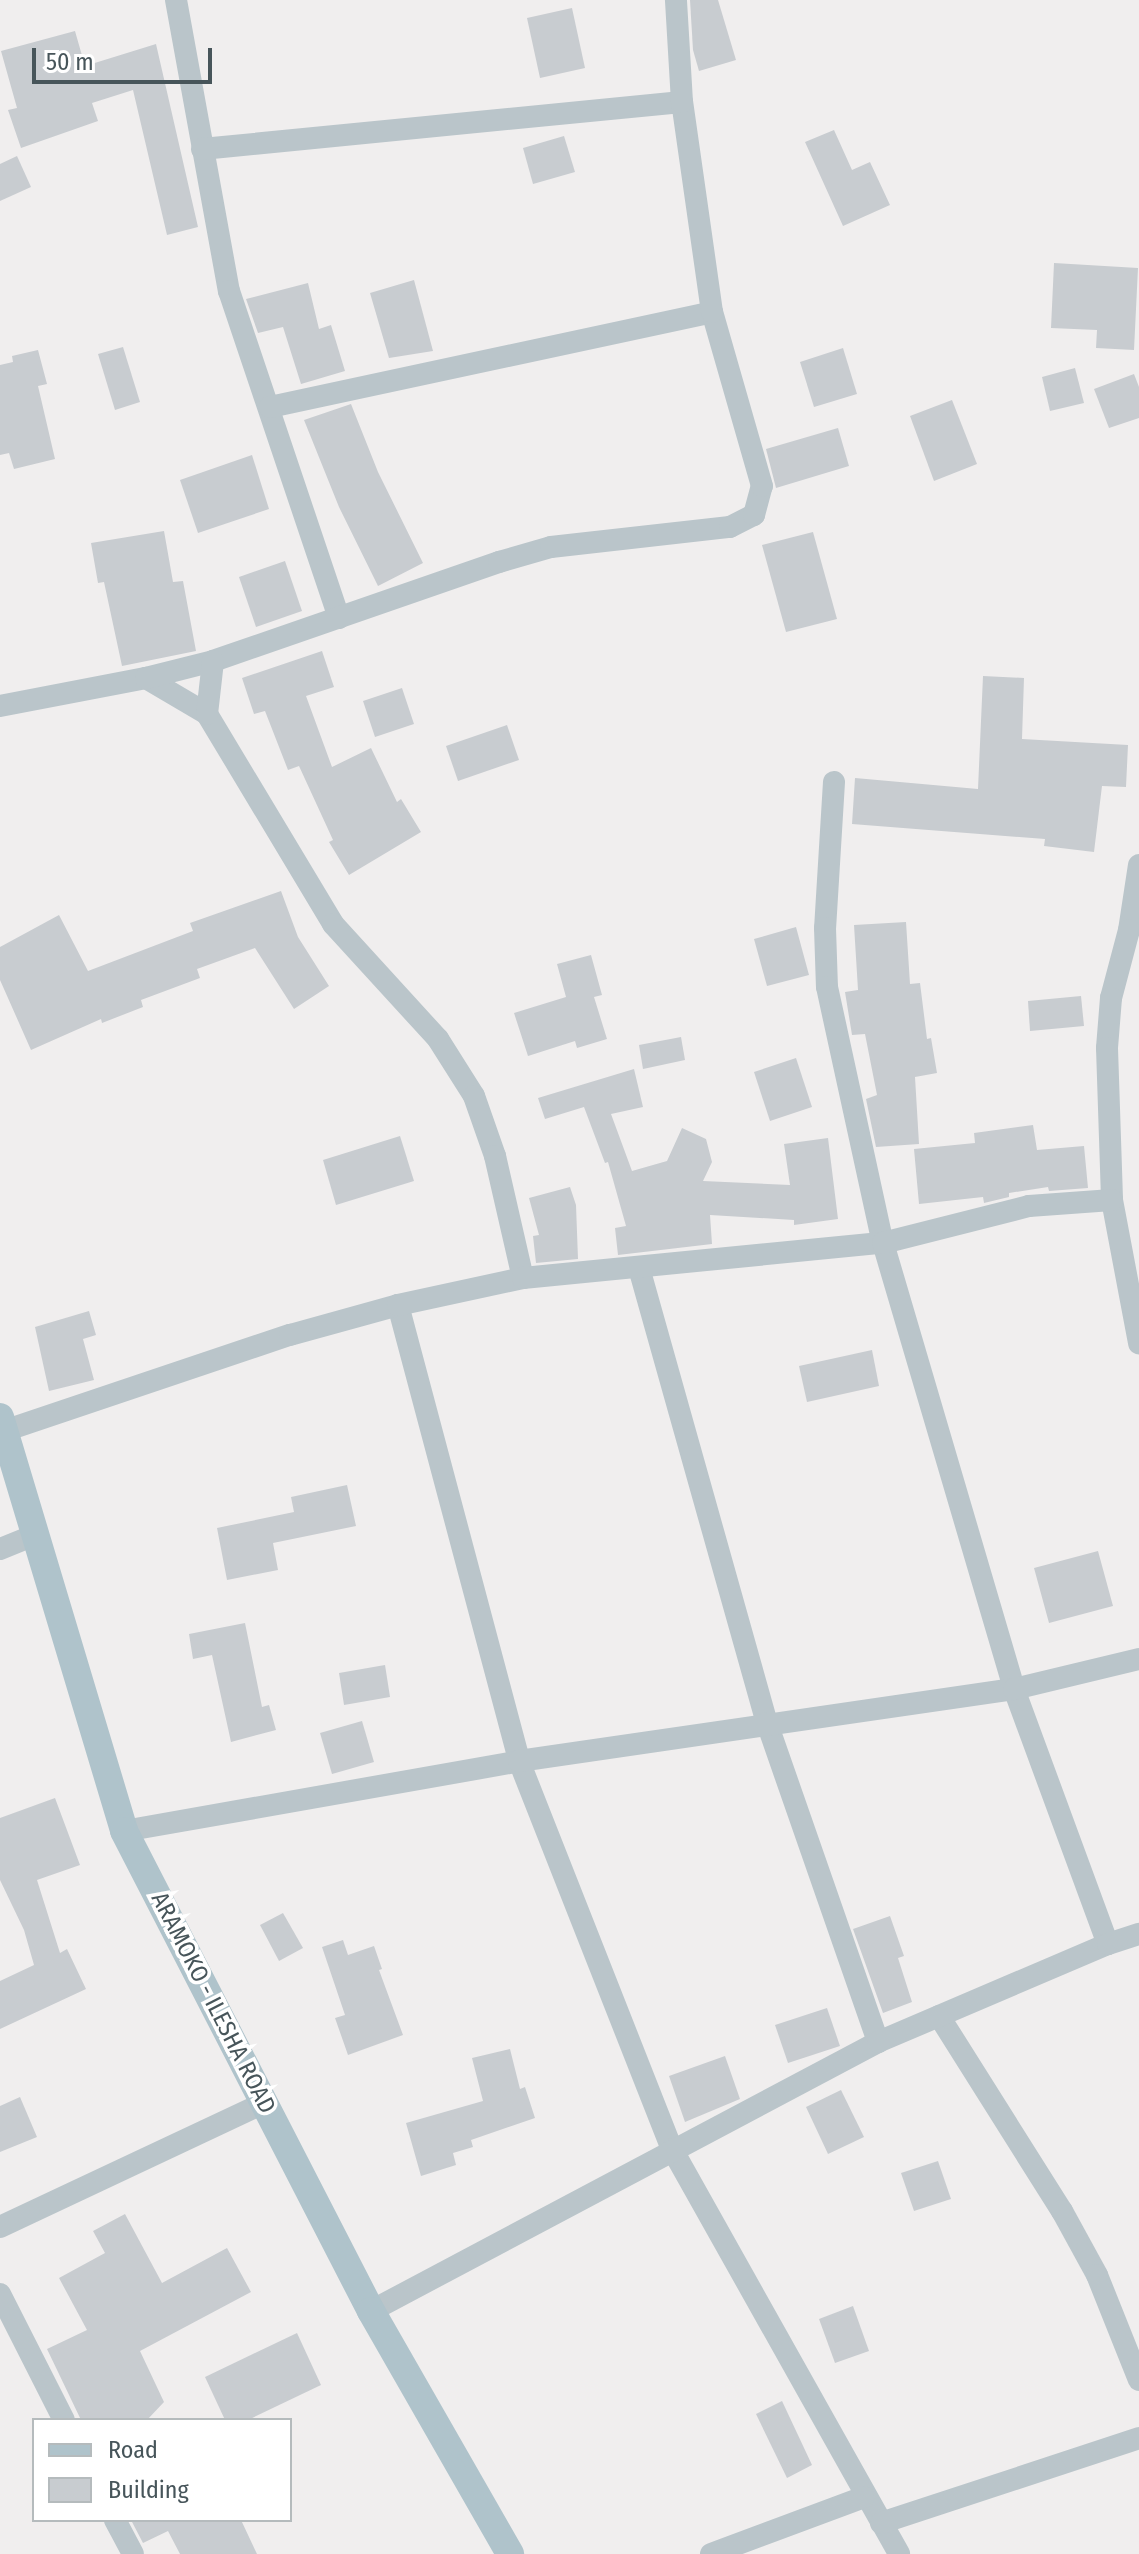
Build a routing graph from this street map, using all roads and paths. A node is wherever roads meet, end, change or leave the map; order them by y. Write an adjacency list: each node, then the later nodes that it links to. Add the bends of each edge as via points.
1 (176, 0): 4 (street)
2 (676, 0): 3 (street)
3 (682, 102): 4 (street); 5 (street)
4 (202, 149): 6 (street, via 229,291)
5 (712, 312): 6 (street); 7 (street, via 762,486 754,515 730,527 551,547)
6 (270, 407): 7 (street)
7 (339, 618): 8 (street)
8 (213, 661): 9 (street); 11 (street)
9 (146, 678): 10 (street); 11 (street)
10 (0, 706)
11 (207, 714): 17 (street, via 333,924 438,1039 474,1096 495,1156)
12 (834, 782): 15 (street, via 825,928 827,987)
13 (1139, 865): 14 (street, via 1111,998 1107,1048)
14 (1112, 1200): 15 (street, via 1029,1206); 19 (street)
15 (883, 1243): 16 (street); 24 (street)
16 (639, 1268): 17 (street); 25 (street)
17 (523, 1278): 18 (street)
18 (398, 1305): 20 (street); 26 (street)
19 (1139, 1343)
20 (2, 1424): 21 (main road, ARAMOKO - ILESHA ROAD)
21 (34, 1535): 22 (street); 27 (main road, ARAMOKO - ILESHA ROAD)
22 (0, 1549)
23 (1139, 1659): 24 (street)
24 (1014, 1689): 25 (street); 29 (street)
25 (767, 1723): 26 (street); 31 (street)
26 (519, 1761): 27 (street); 33 (street)
27 (124, 1831): 32 (main road, ARAMOKO - ILESHA ROAD)
28 (1139, 1934): 29 (street)
29 (1108, 1944): 30 (street)
30 (939, 2016): 31 (street); 37 (street, via 1062,2211)
31 (878, 2042): 33 (street)
32 (264, 2103): 34 (street); 36 (main road, ARAMOKO - ILESHA ROAD)
33 (672, 2149): 36 (street); 41 (street)
34 (0, 2227)
35 (0, 2294): 39 (street)
36 (371, 2311): 45 (main road, ARAMOKO - ILESHA ROAD)
37 (1132, 2338): 38 (street)
38 (1139, 2380)
39 (63, 2418)
40 (1139, 2438): 43 (street)
41 (864, 2497): 43 (street); 46 (street)
42 (116, 2522): 44 (street)
43 (881, 2523): 47 (street)
44 (133, 2554)
45 (510, 2554)
46 (711, 2554)
47 (899, 2554)

